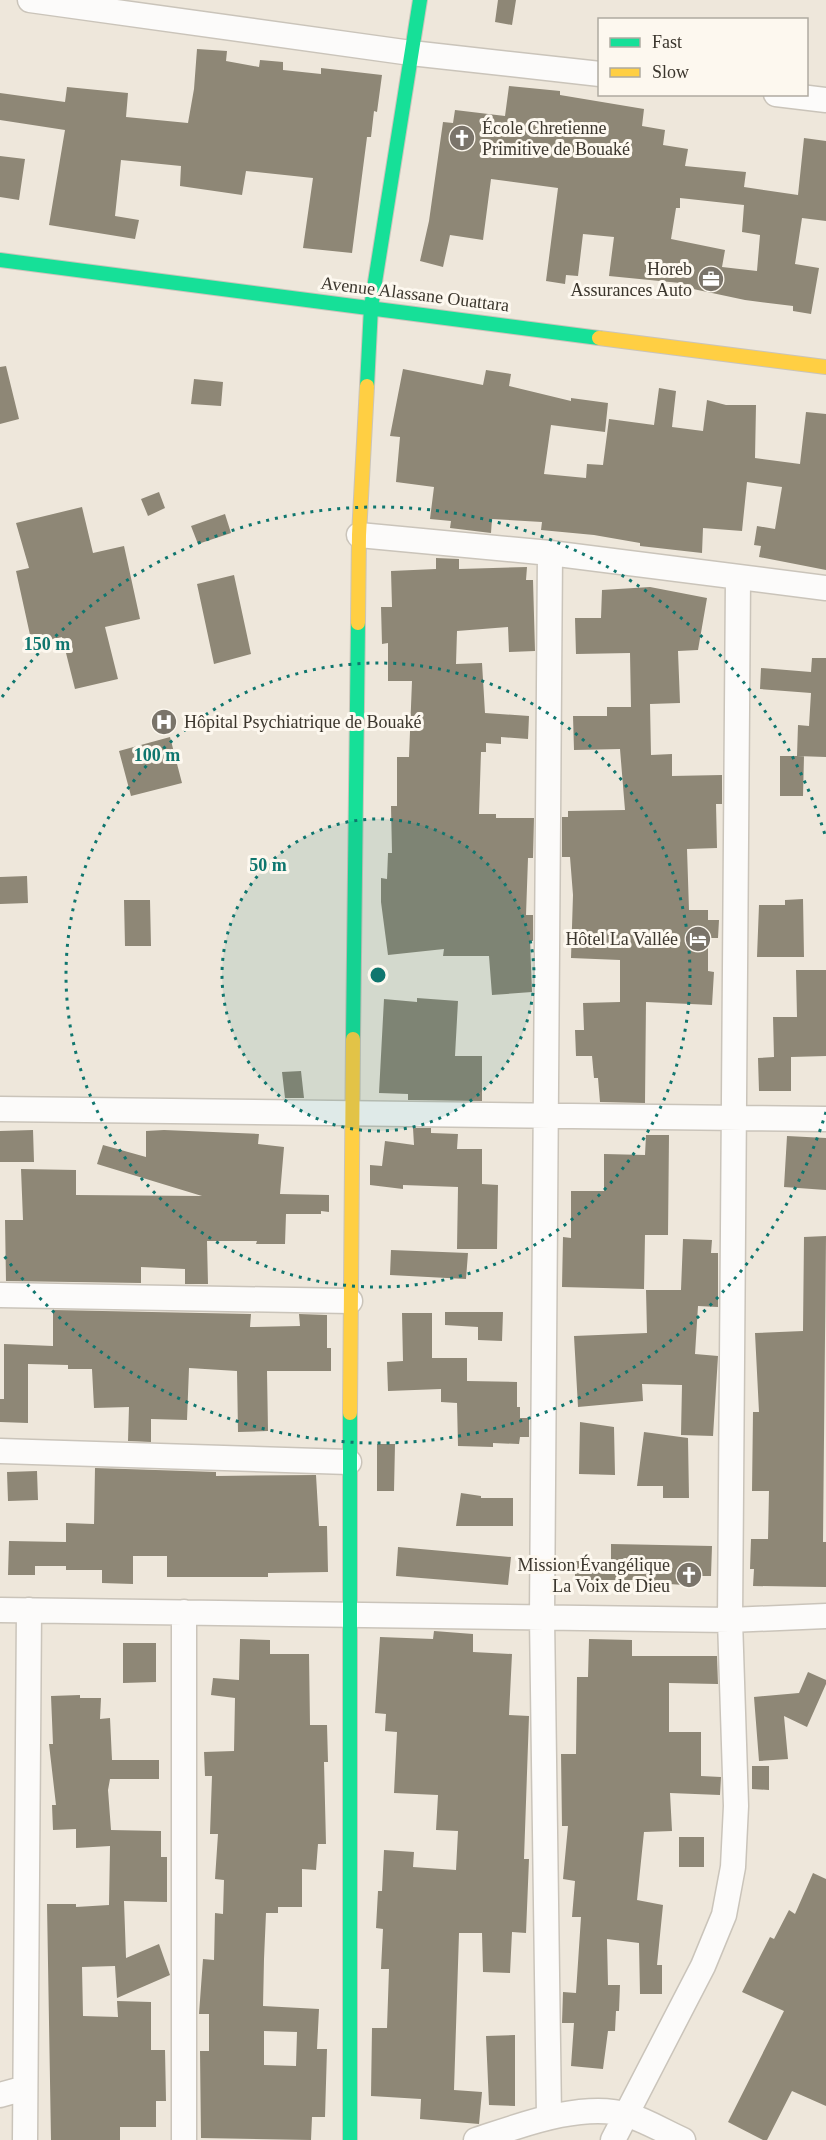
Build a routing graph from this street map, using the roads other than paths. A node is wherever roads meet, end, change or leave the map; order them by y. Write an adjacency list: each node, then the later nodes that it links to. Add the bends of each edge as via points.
1 (30, 0): 3 (street)
2 (420, 0): 3 (street)
3 (411, 53): 4 (street); 8 (street)
4 (598, 74)
5 (793, 96): 6 (street)
6 (826, 100)
7 (0, 260): 8 (street, Avenue Alassane Ouattara)
8 (371, 307): 9 (street, Avenue Alassane Ouattara); 10 (street)
9 (826, 367)
10 (359, 535): 11 (street); 15 (street)
11 (550, 553): 12 (street); 16 (street)
12 (738, 579): 13 (street); 17 (street)
13 (826, 588)
14 (0, 1109): 15 (street)
15 (352, 1111): 16 (street); 20 (street)
16 (547, 1114): 17 (street); 28 (street)
17 (734, 1117): 18 (street); 29 (street)
18 (826, 1119)
19 (0, 1295): 20 (street)
20 (350, 1301): 22 (street)
21 (0, 1450): 22 (street)
22 (350, 1462): 26 (street)
23 (0, 1610): 24 (street)
24 (29, 1610): 25 (street); 30 (street)
25 (184, 1612): 26 (street); 35 (street)
26 (348, 1615): 28 (street); 36 (street)
27 (826, 1616): 29 (street)
28 (542, 1617): 29 (street); 33 (street)
29 (730, 1620): 32 (street, via 736,1806 733,1867 724,1915 703,1966)
30 (25, 2088): 31 (street); 34 (street)
31 (0, 2096)
32 (627, 2114): 33 (street, via 581,2112); 38 (street); 39 (street)
33 (549, 2117): 37 (street)
34 (25, 2140)
35 (184, 2140)
36 (350, 2140)
37 (476, 2140)
38 (613, 2140)
39 (683, 2140)

